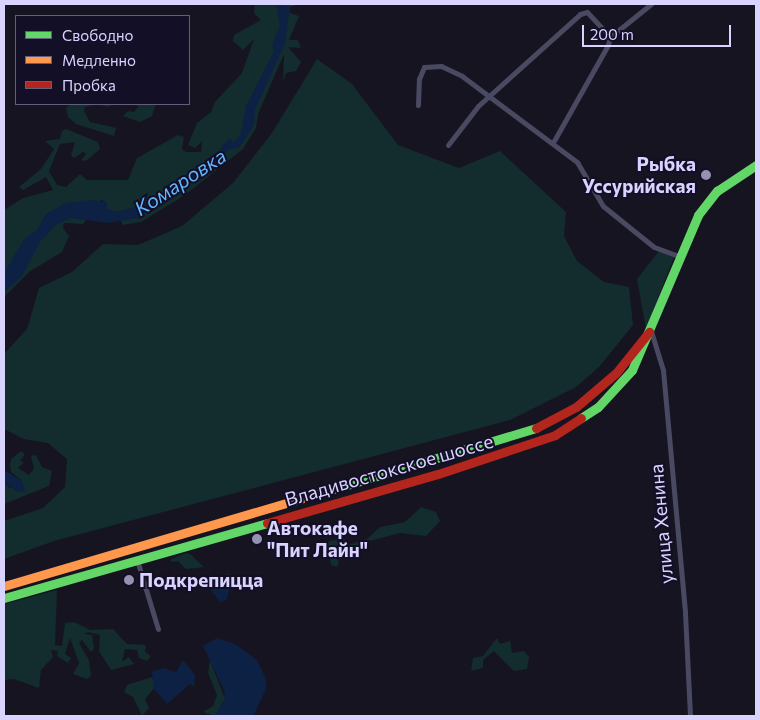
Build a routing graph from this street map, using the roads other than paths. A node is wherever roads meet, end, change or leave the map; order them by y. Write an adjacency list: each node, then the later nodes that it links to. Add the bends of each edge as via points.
1 (651, 4): 2 (street)
2 (610, 37): 3 (street, via 592,15 580,14); 5 (street)
3 (491, 97): 4 (street, via 462,76 432,64 421,70); 5 (street); 6 (street, via 478,106)
4 (418, 105)
5 (554, 141): 8 (street, via 577,162 603,206 654,247)
6 (448, 145)
7 (756, 164): 8 (highway, Владивостокское шоссе, via 706,204)
8 (679, 256): 9 (highway, Владивостокское шоссе)
9 (651, 331): 10 (highway, Владивостокское шоссе, via 616,373 576,407); 11 (highway, Владивостокское шоссе, via 632,370 598,407 555,435); 16 (street, улица Хенина, via 663,370)
10 (508, 440): 11 (highway, via 514,443); 13 (highway, Владивостокское шоссе)
11 (512, 451): 12 (highway, Владивостокское шоссе)
12 (137, 560): 14 (highway, Владивостокское шоссе); 15 (street)
13 (4, 586)
14 (4, 598)
15 (158, 629)
16 (690, 716)

